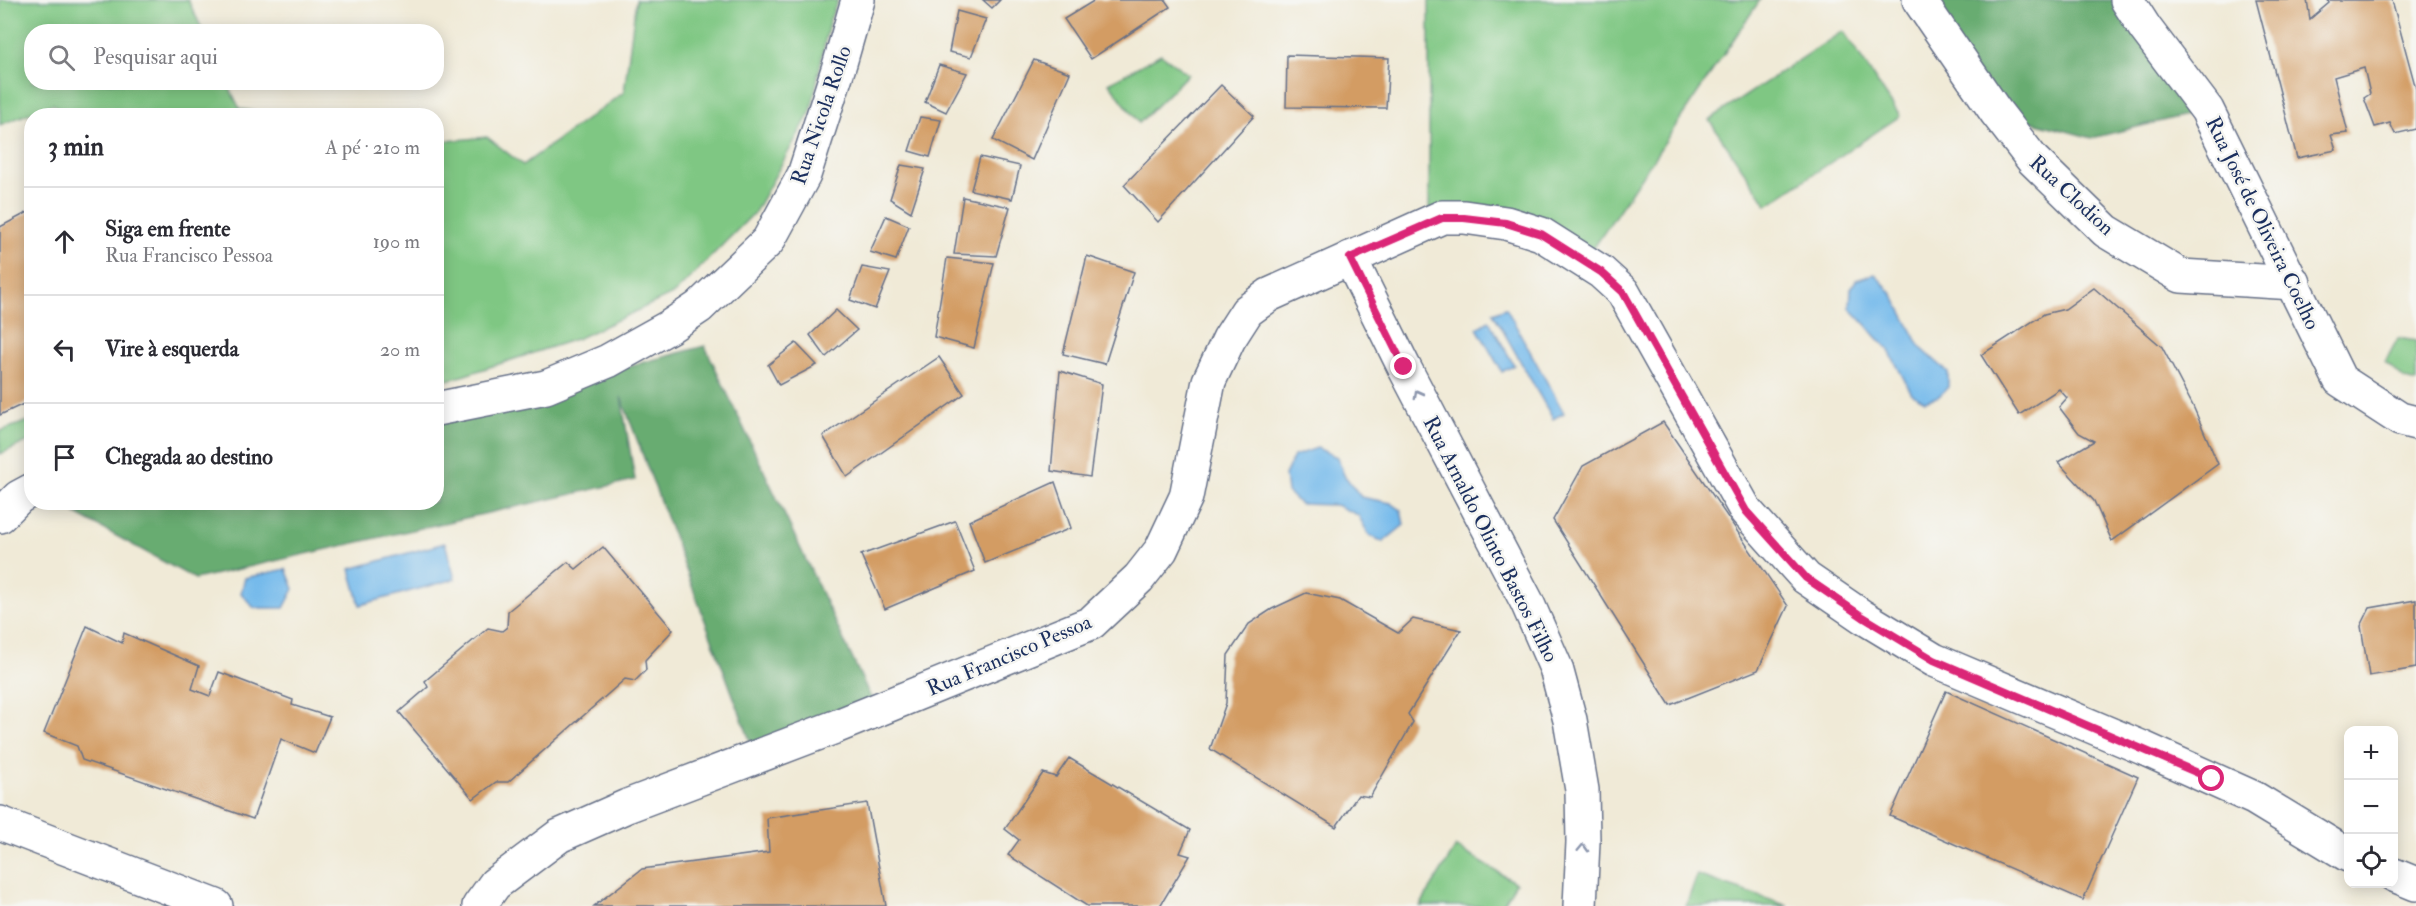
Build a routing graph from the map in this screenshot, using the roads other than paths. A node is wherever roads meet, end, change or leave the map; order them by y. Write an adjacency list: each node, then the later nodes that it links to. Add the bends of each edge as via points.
1 (858, 0): 6 (street, Rua Nicola Rollo, via 804,175 768,241 699,307 608,361 546,387)
2 (1919, 0): 5 (street, Rua Clodion, via 2033,160 2106,231 2181,276)
3 (2127, 0): 5 (street, Rua José de Oliveira Coelho, via 2207,110)
4 (1350, 258): 11 (street, Rua Francisco Pessoa, via 1442,218 1506,223 1541,234 1601,272 1623,292 1746,511 1806,578 1934,660 2254,798); 15 (street, Rua Francisco Pessoa, via 1269,295 1247,311 1209,381 1186,497 1161,550 1139,578 1091,623 559,836 495,884); 16 (street, Rua Arnaldo Olinto Bastos Filho, one-way to 4, via 1582,790 1556,668 1522,592)
5 (2294, 283): 7 (street, Rua José de Oliveira Coelho, via 2340,380 2400,419)
6 (444, 407)
7 (2416, 423)
8 (24, 494): 9 (street)
9 (0, 516)
10 (0, 823): 14 (street)
11 (2344, 852)
12 (2398, 877): 13 (street)
13 (2416, 884)
14 (216, 906)
15 (479, 906)
16 (1580, 906)

